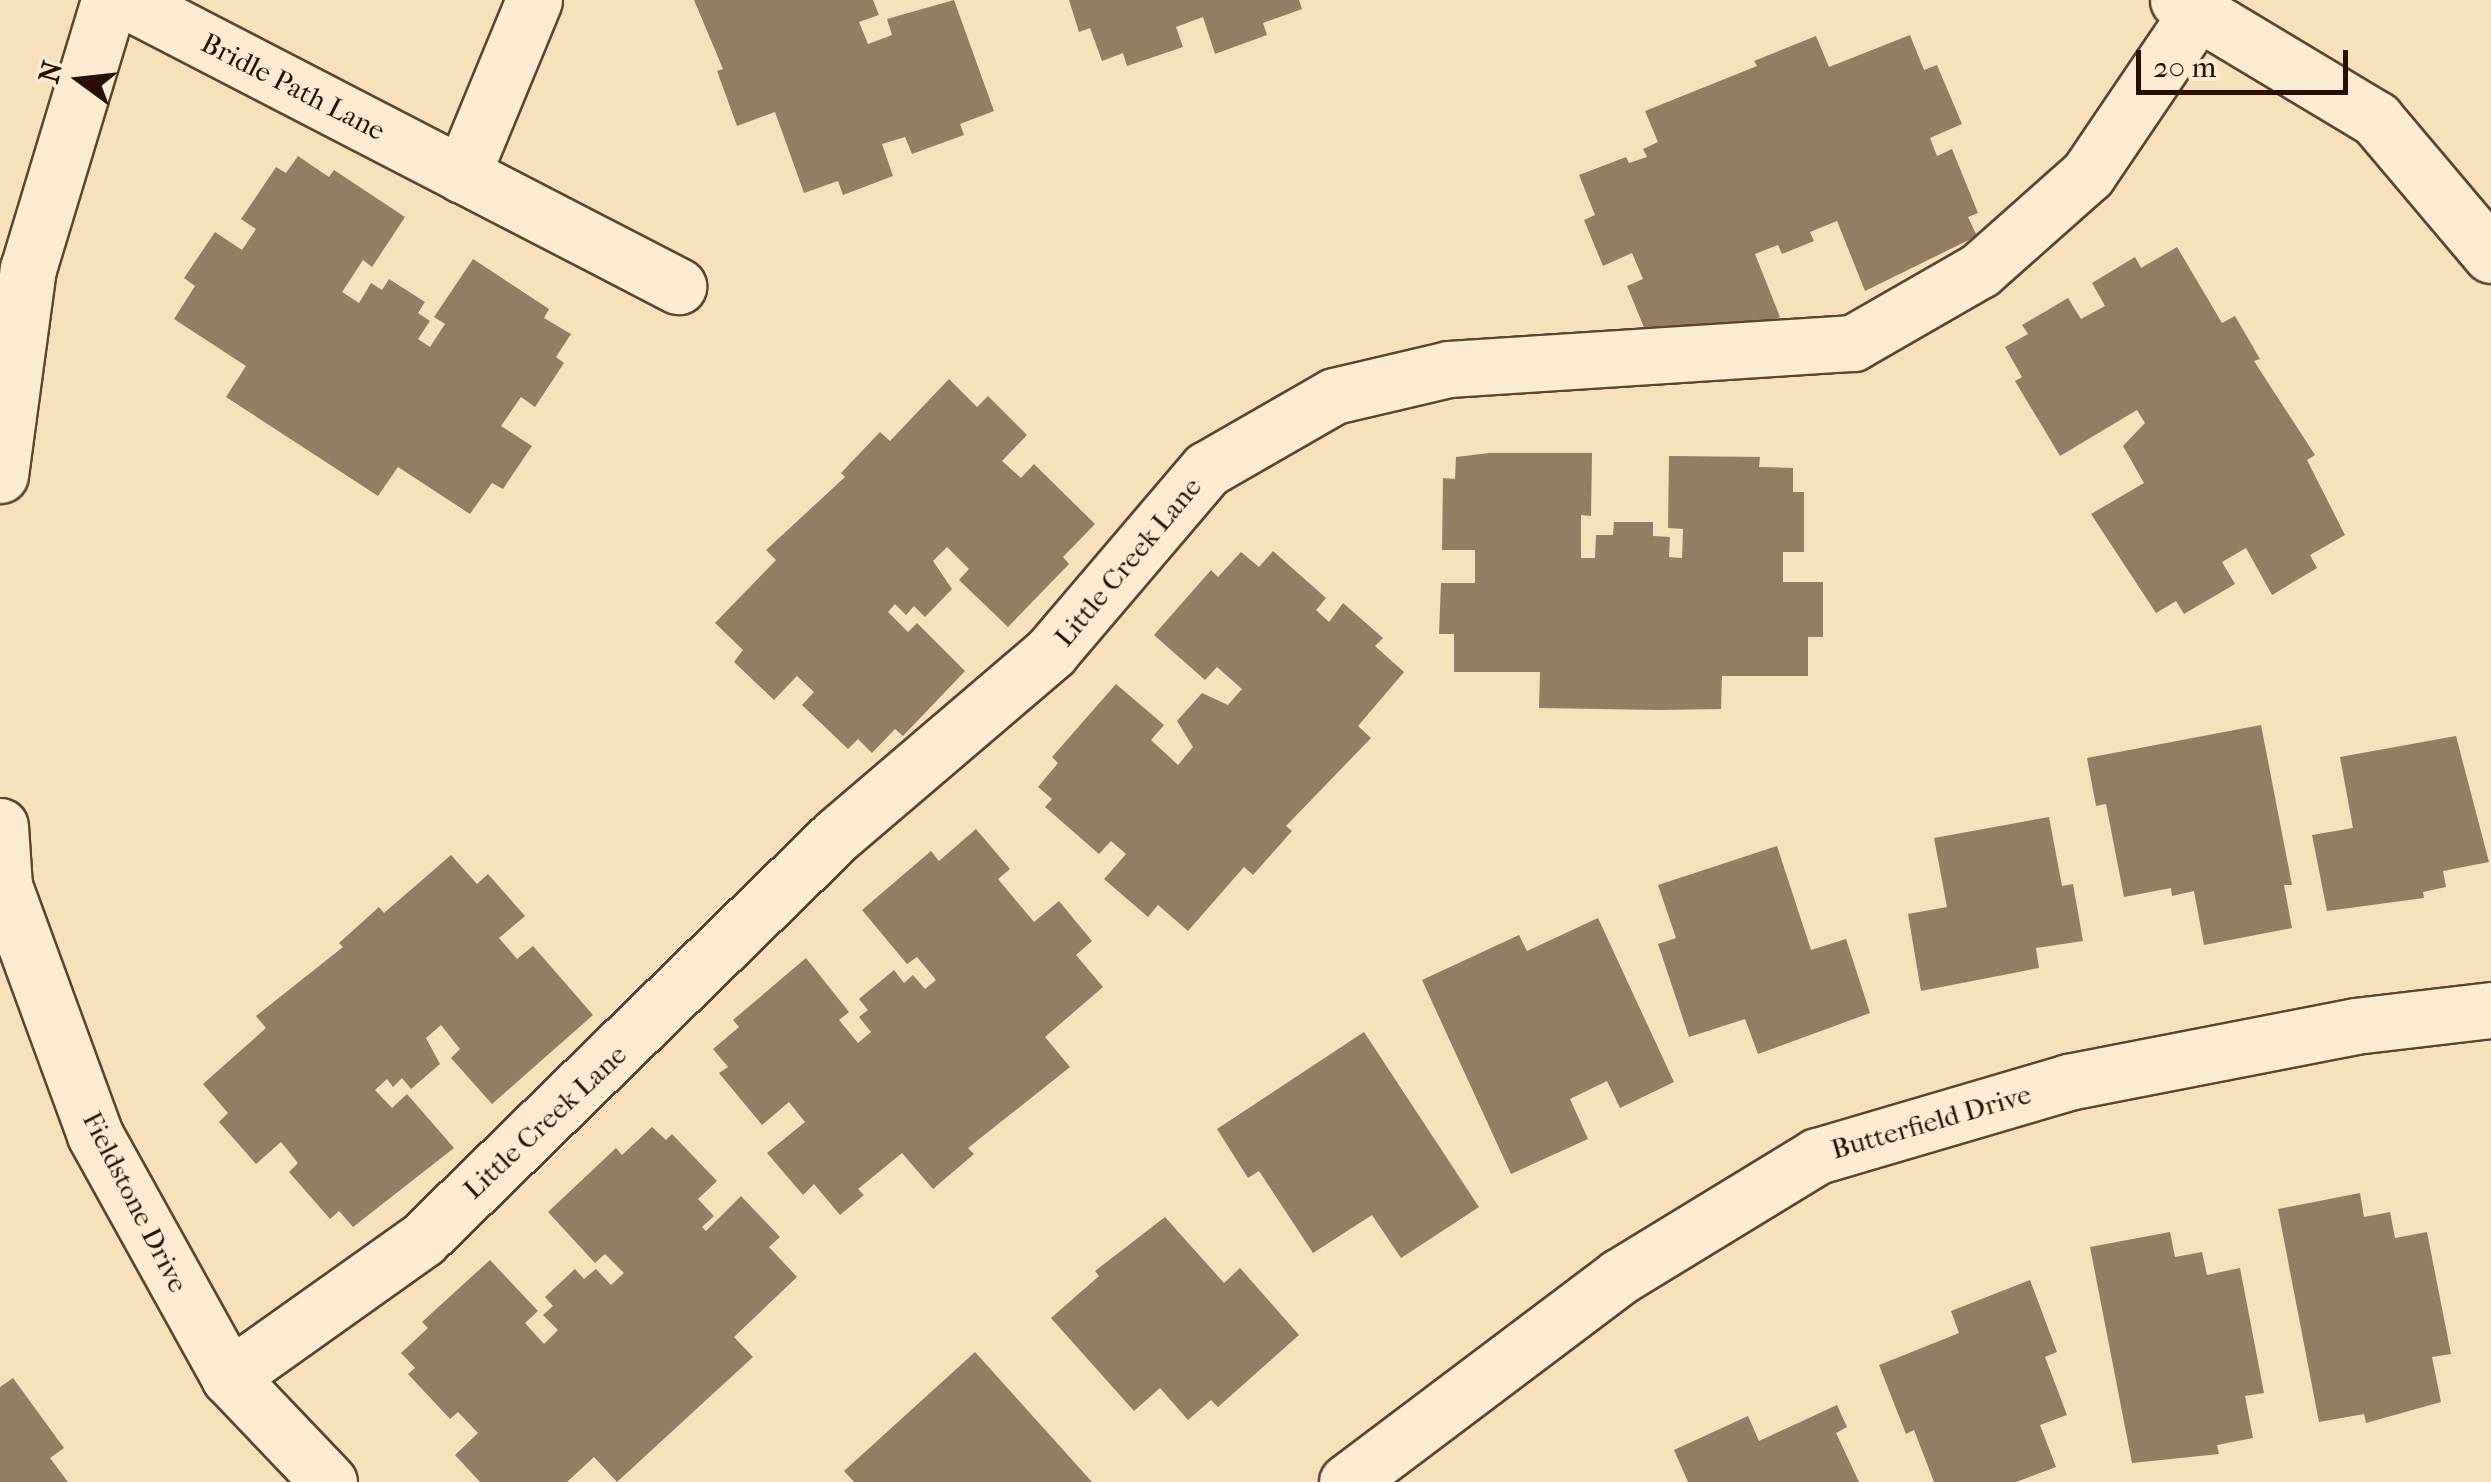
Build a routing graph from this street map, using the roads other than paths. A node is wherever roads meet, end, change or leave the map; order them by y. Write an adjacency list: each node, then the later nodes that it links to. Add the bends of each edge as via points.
1 (109, 0): 8 (street, via 28,270)
2 (125, 0): 5 (street, Bridle Path Lane)
3 (534, 0): 5 (street)
4 (2188, 6): 6 (street, via 2376,119); 11 (street, Little Creek Lane, via 2088,174 1980,270 1852,343 1449,368 1334,396 1207,469 1051,652 837,835 422,1239)
5 (462, 174): 7 (street, Bridle Path Lane)
6 (2491, 255)
7 (678, 286)
8 (0, 475)
9 (0, 826): 11 (street, Fieldstone Drive, via 4,886 95,1134)
10 (2491, 1010): 13 (street, Butterfield Drive, via 2355,1026 2068,1082 1817,1156 1620,1277)
11 (229, 1377): 12 (street, Fieldstone Drive)
12 (329, 1482)
13 (1346, 1482)

